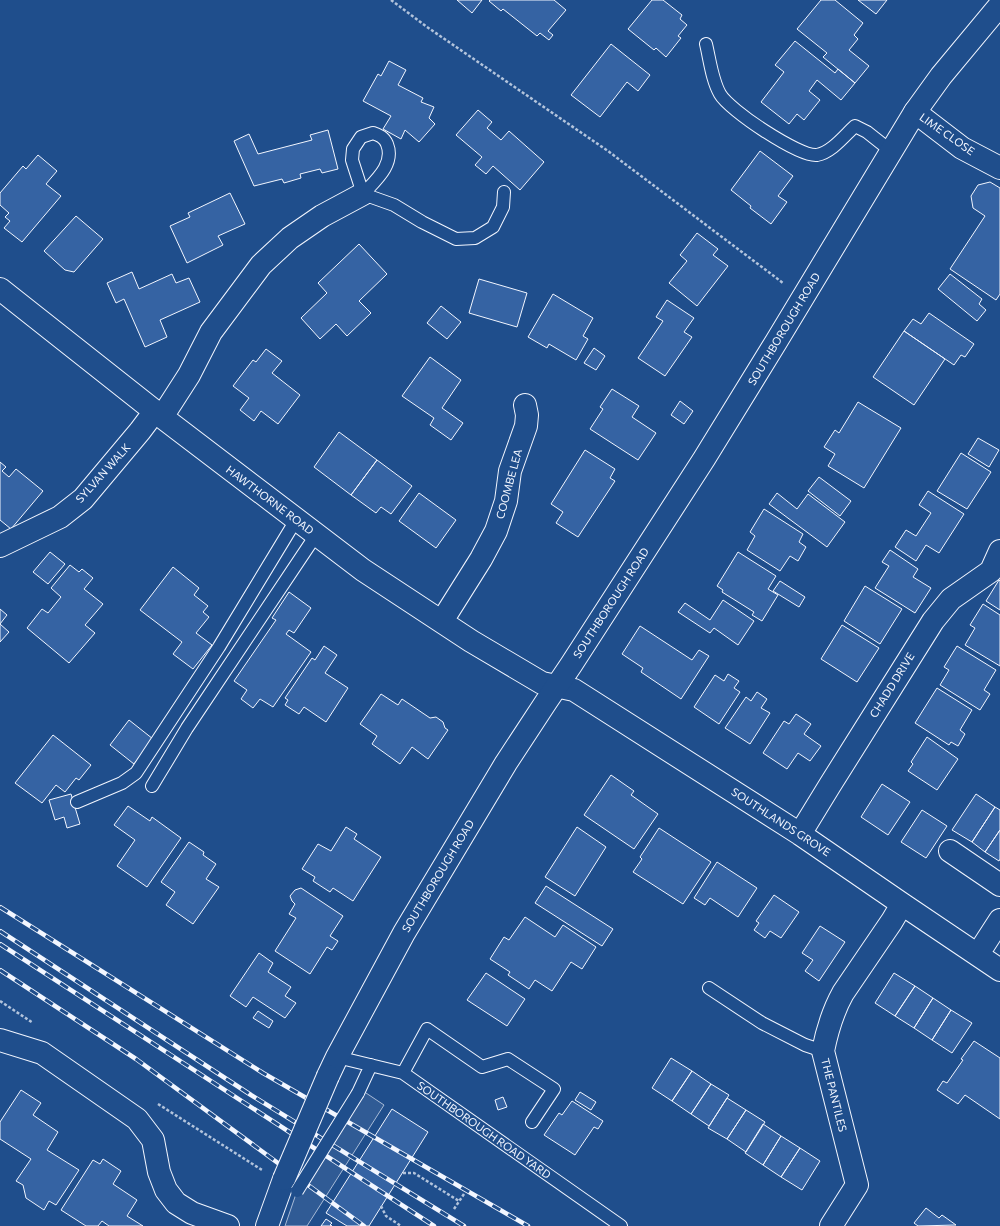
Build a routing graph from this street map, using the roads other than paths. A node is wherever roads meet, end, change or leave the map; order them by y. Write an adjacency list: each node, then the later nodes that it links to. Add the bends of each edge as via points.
1 (1000, 5): 3 (street, SOUTHBOROUGH ROAD, via 941,76)
2 (706, 44): 4 (lane, via 721,95 768,134 808,154 817,155 828,151 855,126)
3 (915, 112): 4 (street, SOUTHBOROUGH ROAD); 5 (street, LIME CLOSE, via 962,148)
4 (891, 151): 16 (street, SOUTHBOROUGH ROAD, via 704,459)
5 (1000, 168)
6 (504, 192): 7 (lane, via 503,207 493,227 475,238 456,238 422,222 394,204)
7 (363, 194): 7 (lane, via 385,170 390,151 386,141 373,133 361,137 353,149 352,160); 10 (street, SYLVAN WALK, via 322,216 290,238 261,265 211,332 189,375)
8 (0, 289): 10 (street, HAWTHORNE ROAD)
9 (525, 405): 15 (street, COOMBE LEA, via 526,426 510,471 506,501 496,531)
10 (158, 414): 11 (street, HAWTHORNE ROAD); 13 (street, SYLVAN WALK, via 140,431 82,499 60,517)
11 (296, 520): 12 (street, HAWTHORNE ROAD); 18 (lane, via 219,647 136,773 122,783)
12 (316, 535): 15 (street, HAWTHORNE ROAD, via 363,570); 17 (lane, via 187,728)
13 (0, 546)
14 (1000, 551): 19 (street, CHADD DRIVE, via 990,571 951,599 933,621)
15 (442, 621): 16 (street, HAWTHORNE ROAD, via 542,683)
16 (557, 685): 19 (street, SOUTHLANDS GROVE, via 574,690); 29 (street, SOUTHBOROUGH ROAD, via 506,763 404,934)
17 (152, 786)
18 (77, 802)
19 (800, 834): 22 (street, SOUTHLANDS GROVE)
20 (950, 851): 21 (street)
21 (1000, 884)
22 (902, 904): 24 (street, SOUTHLANDS GROVE); 28 (street, THE PANTILES, via 842,993 826,1035)
23 (1000, 920): 24 (street)
24 (978, 954): 25 (street, SOUTHLANDS GROVE)
25 (1000, 970)
26 (709, 988): 28 (lane, via 762,1023 805,1045)
27 (0, 1040): 35 (street, via 42,1053 137,1119 152,1140 159,1172 166,1190 176,1203)
28 (823, 1051): 37 (street, THE PANTILES, via 857,1185)
29 (337, 1056): 30 (lane, SOUTHBOROUGH ROAD YARD); 33 (street, SOUTHBOROUGH ROAD, bridge)
30 (371, 1066): 31 (lane, SOUTHBOROUGH ROAD YARD); 33 (lane, bridge, via 358,1093)
31 (403, 1073): 32 (lane, via 426,1029 482,1067 508,1059 554,1089); 36 (lane, SOUTHBOROUGH ROAD YARD)
32 (532, 1122)
33 (291, 1185): 34 (street, SOUTHBOROUGH ROAD)
34 (269, 1220)
35 (228, 1226)
36 (621, 1226)
37 (831, 1226)

